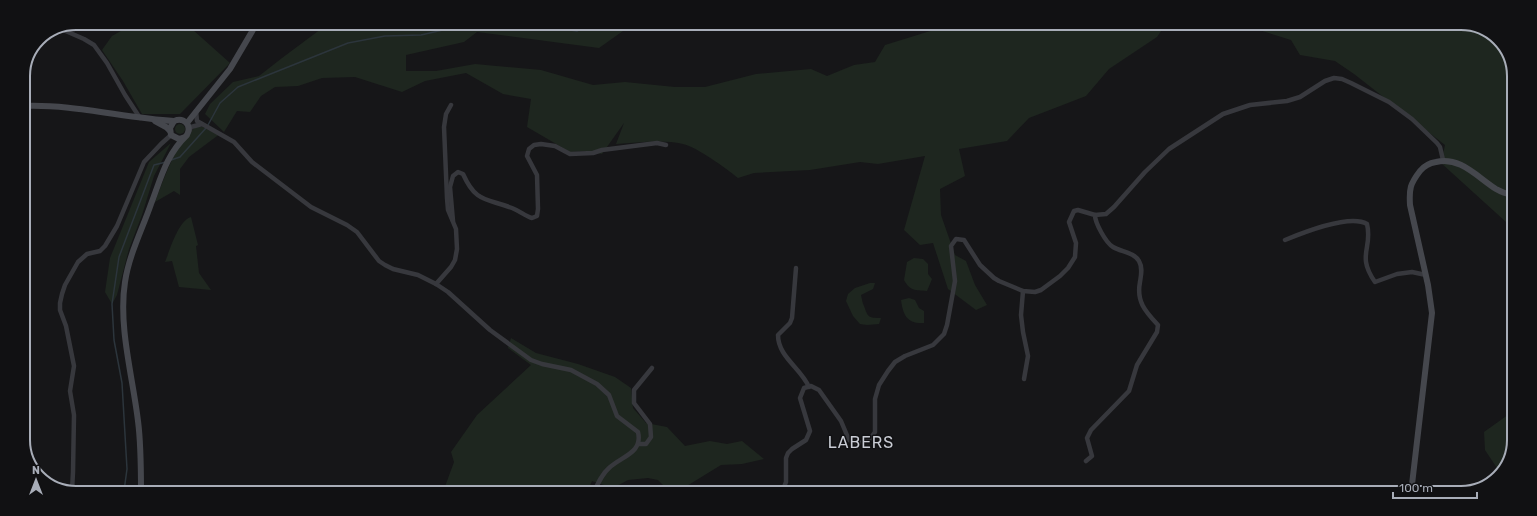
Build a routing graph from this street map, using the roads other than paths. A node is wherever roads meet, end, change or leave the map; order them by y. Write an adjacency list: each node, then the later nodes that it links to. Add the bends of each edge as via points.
1 (253, 30): 5 (main road, via 230,69)
2 (66, 31): 6 (street, via 94,46)
3 (451, 105): 19 (street, via 446,114 444,127 448,210)
4 (30, 106): 6 (main road, via 73,108)
5 (198, 108): 8 (main road); 9 (street); 10 (main road)
6 (140, 118): 7 (main road)
7 (153, 120): 8 (main road); 12 (main road, via 166,127)
8 (177, 120): 10 (main road); 12 (main road, via 170,125)
9 (197, 121): 10 (street); 11 (street)
10 (187, 123): 13 (main road)
11 (202, 124): 13 (street, via 191,127); 23 (street, via 234,142 252,162 311,207 357,232 379,261 393,269 418,275)
12 (171, 134): 13 (main road, via 179,139); 15 (main road); 30 (street, via 144,162 120,221 106,246 100,251 87,254 78,262 62,294 60,310 74,366 70,391 74,415)
13 (187, 135): 15 (main road)
14 (666, 145): 19 (street, via 657,143 575,154 555,146 534,145 529,149 527,156 537,175 538,210 537,216 532,218 484,199 472,191 463,174 458,172 453,176 450,187)
15 (172, 152): 31 (main road, via 130,259 123,297 124,324 138,421)
16 (1443, 160): 17 (main road, via 1463,166 1498,190); 18 (street, via 1437,143 1412,119 1389,102 1342,79 1334,78 1300,97 1250,105 1223,114 1169,149 1106,214); 22 (main road, via 1422,168 1412,181 1409,192)
17 (1507, 193)
18 (1095, 215): 24 (street, via 1074,211 1069,222 1076,250 1068,268 1041,290 1031,293); 29 (street, via 1098,226 1109,244 1139,260 1142,270 1139,285 1140,303 1158,328 1137,365 1129,392 1088,435 1092,456)
19 (453, 221): 23 (street, via 457,237 455,260)
20 (1285, 240): 22 (street, via 1312,228 1351,221 1363,222 1367,224 1368,234 1366,266 1375,282 1397,274 1412,272)
21 (796, 268): 27 (street, via 792,318 778,335 778,340 786,358)
22 (1426, 275): 34 (main road, via 1432,313)
23 (436, 284): 28 (street, via 525,356 536,362 571,370 597,384 609,395 617,416 638,432)
24 (1023, 291): 26 (street, via 1021,315 1028,356); 27 (street, via 994,278 980,265 964,240 956,239 951,246 954,281 942,337 935,344 895,362 888,371 875,399 875,432 870,439 856,444 852,442 819,390)
25 (652, 368): 28 (street, via 634,390 634,403 650,424 652,437 646,444)
26 (1024, 379)
27 (809, 387): 33 (street, via 804,388 800,398 810,431 806,440 788,453)
28 (639, 444): 32 (street, via 610,467)
29 (1086, 461)
30 (72, 486)
31 (141, 486)
32 (596, 486)
33 (784, 486)
34 (1412, 486)

